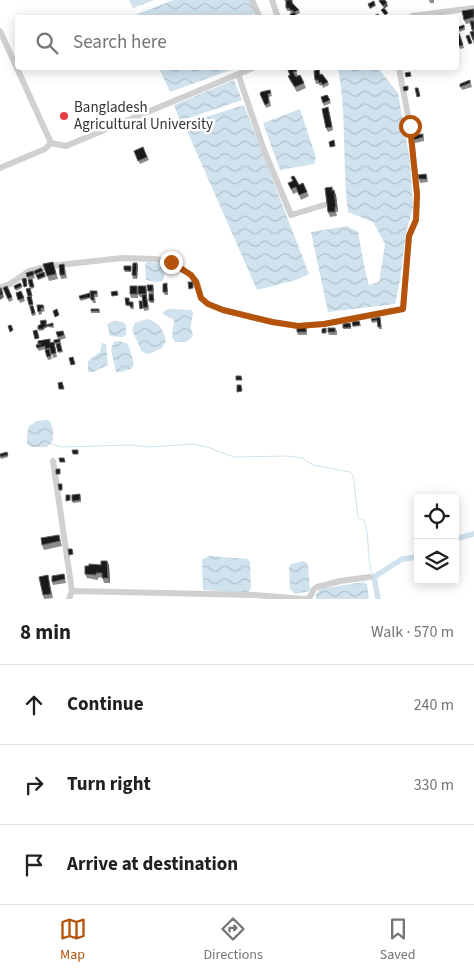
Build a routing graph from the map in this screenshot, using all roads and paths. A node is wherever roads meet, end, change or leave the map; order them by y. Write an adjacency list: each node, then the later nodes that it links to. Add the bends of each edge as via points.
1 (252, 0): 4 (street)
2 (272, 0): 5 (street)
3 (474, 8): 6 (street)
4 (259, 15)
5 (277, 15)
6 (420, 15)
7 (0, 31): 8 (street)
8 (15, 64)
9 (18, 70): 13 (street)
10 (248, 70): 12 (street)
11 (399, 70): 16 (street, via 410,126 417,194 416,220 409,236 403,309 324,324 298,326 272,322 208,304 201,298 191,275 171,262 155,259 122,258 50,266 29,271)
12 (238, 74): 13 (street, via 66,146); 15 (street, via 291,215)
13 (51, 143): 14 (street)
14 (0, 168)
15 (324, 205)
16 (0, 288)
17 (53, 461): 19 (street)
18 (370, 577): 21 (street, via 317,587)
19 (72, 592): 20 (street); 21 (street)
20 (68, 599)
21 (305, 599)

